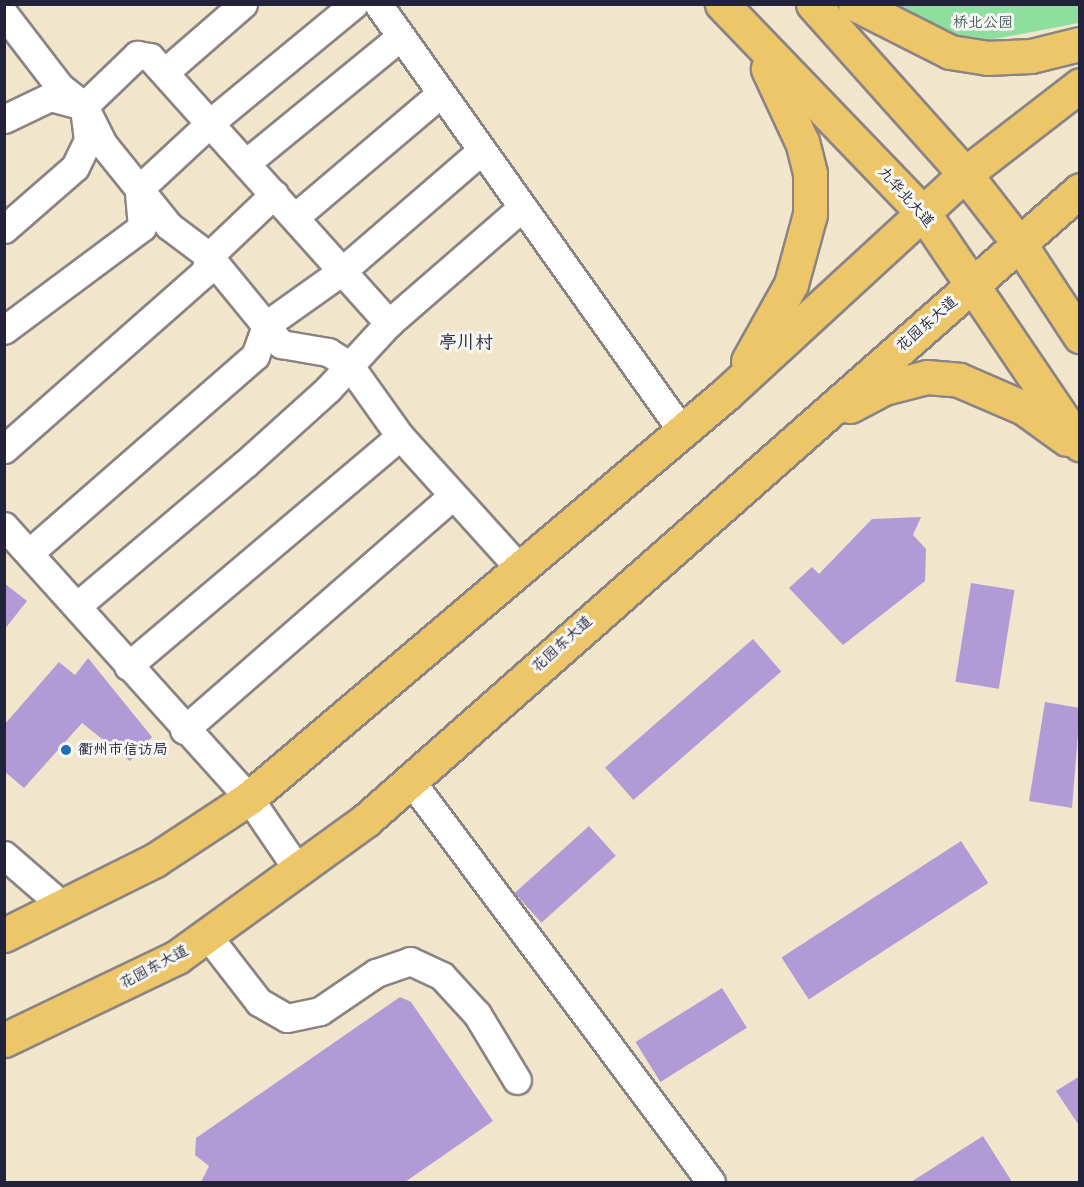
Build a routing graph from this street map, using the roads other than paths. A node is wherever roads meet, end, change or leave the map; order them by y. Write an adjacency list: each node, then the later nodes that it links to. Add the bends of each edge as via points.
1 (243, 4): 11 (street)
2 (354, 4): 16 (street)
3 (378, 4): 9 (street)
4 (722, 4): 8 (main road, 九华北大道)
5 (813, 4): 19 (main road)
6 (855, 4): 10 (main road, via 950,52 1031,56)
7 (4, 14): 14 (street, via 60,87)
8 (749, 36): 24 (main road, 九华北大道); 36 (main road, via 802,142 810,173 810,214 791,284)
9 (400, 37): 13 (street); 18 (street)
10 (1080, 44)
11 (166, 71): 14 (street, via 150,57 137,55); 16 (street)
12 (1080, 86): 19 (main road)
13 (440, 94): 17 (street); 25 (street)
14 (84, 106): 15 (street, via 50,97); 20 (street, via 103,144); 26 (street, via 88,141 75,167)
15 (4, 119)
16 (211, 122): 18 (street); 20 (street)
17 (480, 152): 23 (street); 29 (street)
18 (246, 163): 22 (street)
19 (965, 174): 24 (main road); 27 (main road)
20 (139, 189): 28 (street, via 169,226); 33 (street, via 142,227)
21 (1080, 190): 27 (main road, 花园东大道)
22 (274, 194): 25 (street); 28 (street)
23 (520, 209): 31 (street); 38 (street)
24 (924, 214): 30 (main road, 九华北大道); 36 (main road)
25 (295, 218): 29 (street)
26 (4, 229)
27 (1021, 246): 30 (main road, 花园东大道); 34 (main road)
28 (209, 256): 32 (street); 41 (street, via 205,272)
29 (342, 271): 31 (street); 32 (street)
30 (973, 284): 37 (main road, 花园东大道); 40 (main road, 九华北大道)
31 (389, 323): 35 (street)
32 (266, 325): 35 (street, via 281,344 328,352); 45 (street, via 255,356)
33 (4, 330)
34 (1080, 336)
35 (350, 366): 39 (street); 47 (street, via 245,464)
36 (727, 393): 38 (main road)
37 (808, 428): 42 (main road, via 884,388 927,377 959,380 1024,408); 50 (main road, 花园东大道)
38 (682, 431): 46 (main road)
39 (400, 436): 43 (street); 48 (street)
40 (1080, 444)
41 (4, 449)
42 (1080, 451)
43 (452, 496): 46 (street); 49 (street)
44 (4, 526): 45 (street)
45 (29, 553): 47 (street)
46 (520, 569): 51 (main road)
47 (78, 605): 48 (street)
48 (128, 666): 49 (street)
49 (184, 730): 51 (street)
50 (410, 780): 53 (main road, 花园东大道); 59 (street)
51 (249, 798): 53 (street); 54 (main road, via 155,860)
52 (4, 855): 54 (street)
53 (298, 870): 56 (main road, 花园东大道)
54 (64, 907): 55 (main road)
55 (4, 935)
56 (207, 935): 57 (main road, 花园东大道, via 177,957); 58 (street, via 259,1002 287,1018 320,1011 376,973 410,961 442,976 477,1014)
57 (4, 1040)
58 (517, 1080)
59 (711, 1182)

